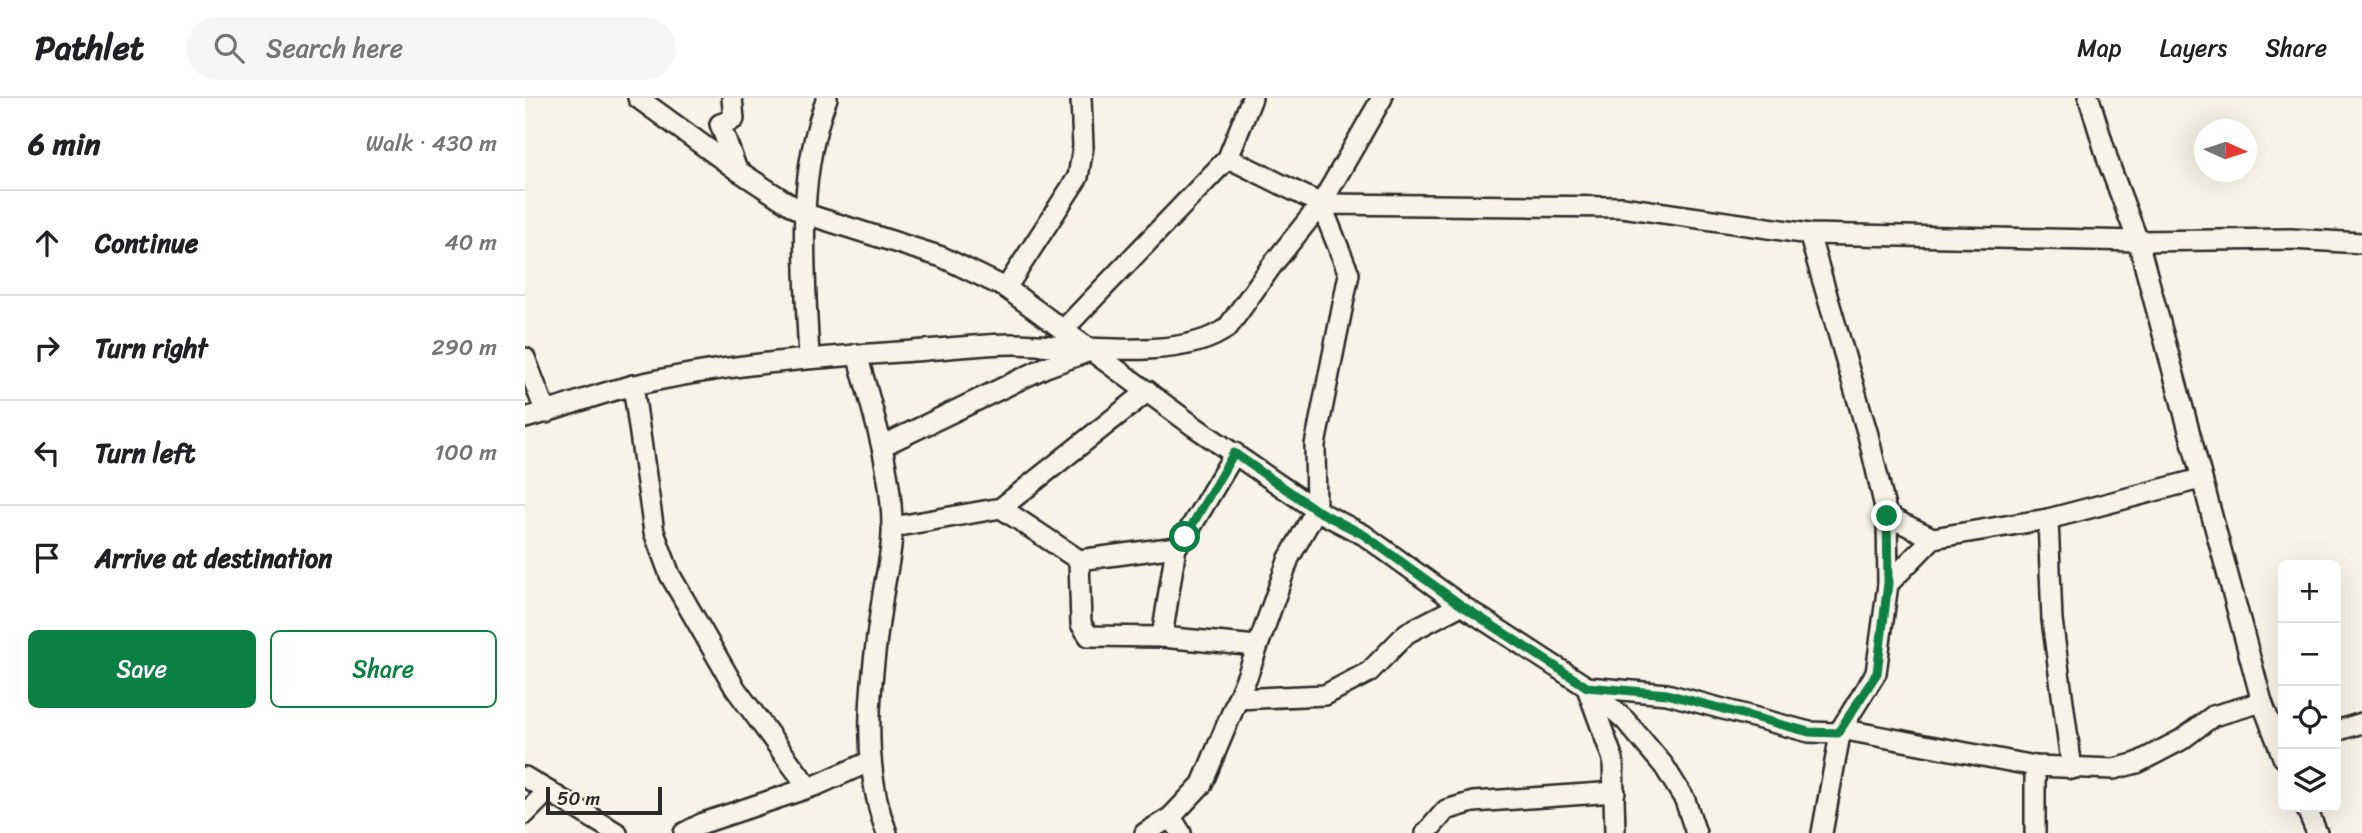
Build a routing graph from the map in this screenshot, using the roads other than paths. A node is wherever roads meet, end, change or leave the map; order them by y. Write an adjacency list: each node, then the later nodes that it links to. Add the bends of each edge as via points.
1 (638, 98): 9 (street)
2 (732, 98): 9 (street, via 734,119 720,124)
3 (827, 98): 11 (street)
4 (1081, 98): 15 (street, via 1083,147 1077,177)
5 (1252, 98): 8 (street)
6 (1383, 98): 10 (street)
7 (2089, 98): 13 (street)
8 (1228, 158): 10 (street); 16 (street)
9 (737, 170): 11 (street)
10 (1321, 204): 12 (street, via 1622,207); 17 (street, via 1219,334 1192,344); 29 (street, via 1349,274 1315,445)
11 (803, 213): 15 (street, via 942,257); 19 (street)
12 (1809, 234): 13 (street); 30 (street)
13 (2138, 241): 14 (street); 27 (street)
14 (2362, 243)
15 (1006, 288): 16 (street)
16 (1063, 330): 17 (street)
17 (1092, 351): 18 (street, via 1017,344); 22 (street); 25 (street, via 1046,367)
18 (857, 355): 19 (street); 25 (street)
19 (809, 357): 21 (street)
20 (525, 358): 23 (street)
21 (633, 385): 23 (street); 51 (street, via 654,532 670,575 735,688)
22 (1148, 391): 26 (street); 28 (street)
23 (546, 413): 24 (street)
24 (525, 418)
25 (882, 446): 32 (street)
26 (1234, 453): 29 (street); 34 (street)
27 (2200, 478): 31 (street); 42 (street)
28 (1001, 508): 32 (street); 35 (street)
29 (1316, 510): 37 (street, via 1364,535); 39 (street, via 1289,558)
30 (1887, 516): 33 (street); 36 (street)
31 (2048, 519): 33 (street); 49 (street, via 2052,620)
32 (893, 527): 47 (street, via 873,659)
33 (1933, 538): 36 (street)
34 (1177, 547): 35 (street); 38 (street)
35 (1079, 560): 38 (street, via 1081,624 1089,636)
36 (1888, 583): 44 (street, via 1877,673)
37 (1461, 605): 40 (street); 41 (street, via 1407,633 1369,672 1325,695)
38 (1163, 637): 39 (street)
39 (1257, 646): 41 (street)
40 (1587, 687): 44 (street, via 1667,694 1809,732 1838,733); 53 (street, via 1613,759); 63 (street, via 1625,720 1664,766 1685,800)
41 (1237, 699): 56 (street, via 1202,783)
42 (2262, 702): 46 (street); 49 (street, via 2213,716 2181,740 2137,763 2113,769)
43 (2362, 723): 45 (street)
44 (1841, 729): 48 (street); 64 (street)
45 (2341, 729)
46 (2278, 740)
47 (871, 761): 51 (street); 59 (street)
48 (2035, 766): 49 (street); 65 (street)
49 (2071, 769)
50 (525, 777): 52 (street)
51 (808, 787): 58 (street)
52 (548, 791): 55 (street); 57 (street)
53 (1615, 792): 61 (street, via 1473,802 1446,810); 62 (street)
54 (2307, 812): 66 (street)
55 (525, 814)
56 (1176, 825): 60 (street)
57 (617, 833)
58 (684, 833)
59 (887, 833)
60 (1145, 833)
61 (1426, 833)
62 (1615, 833)
63 (1696, 833)
64 (1822, 833)
65 (2035, 833)
66 (2317, 833)

